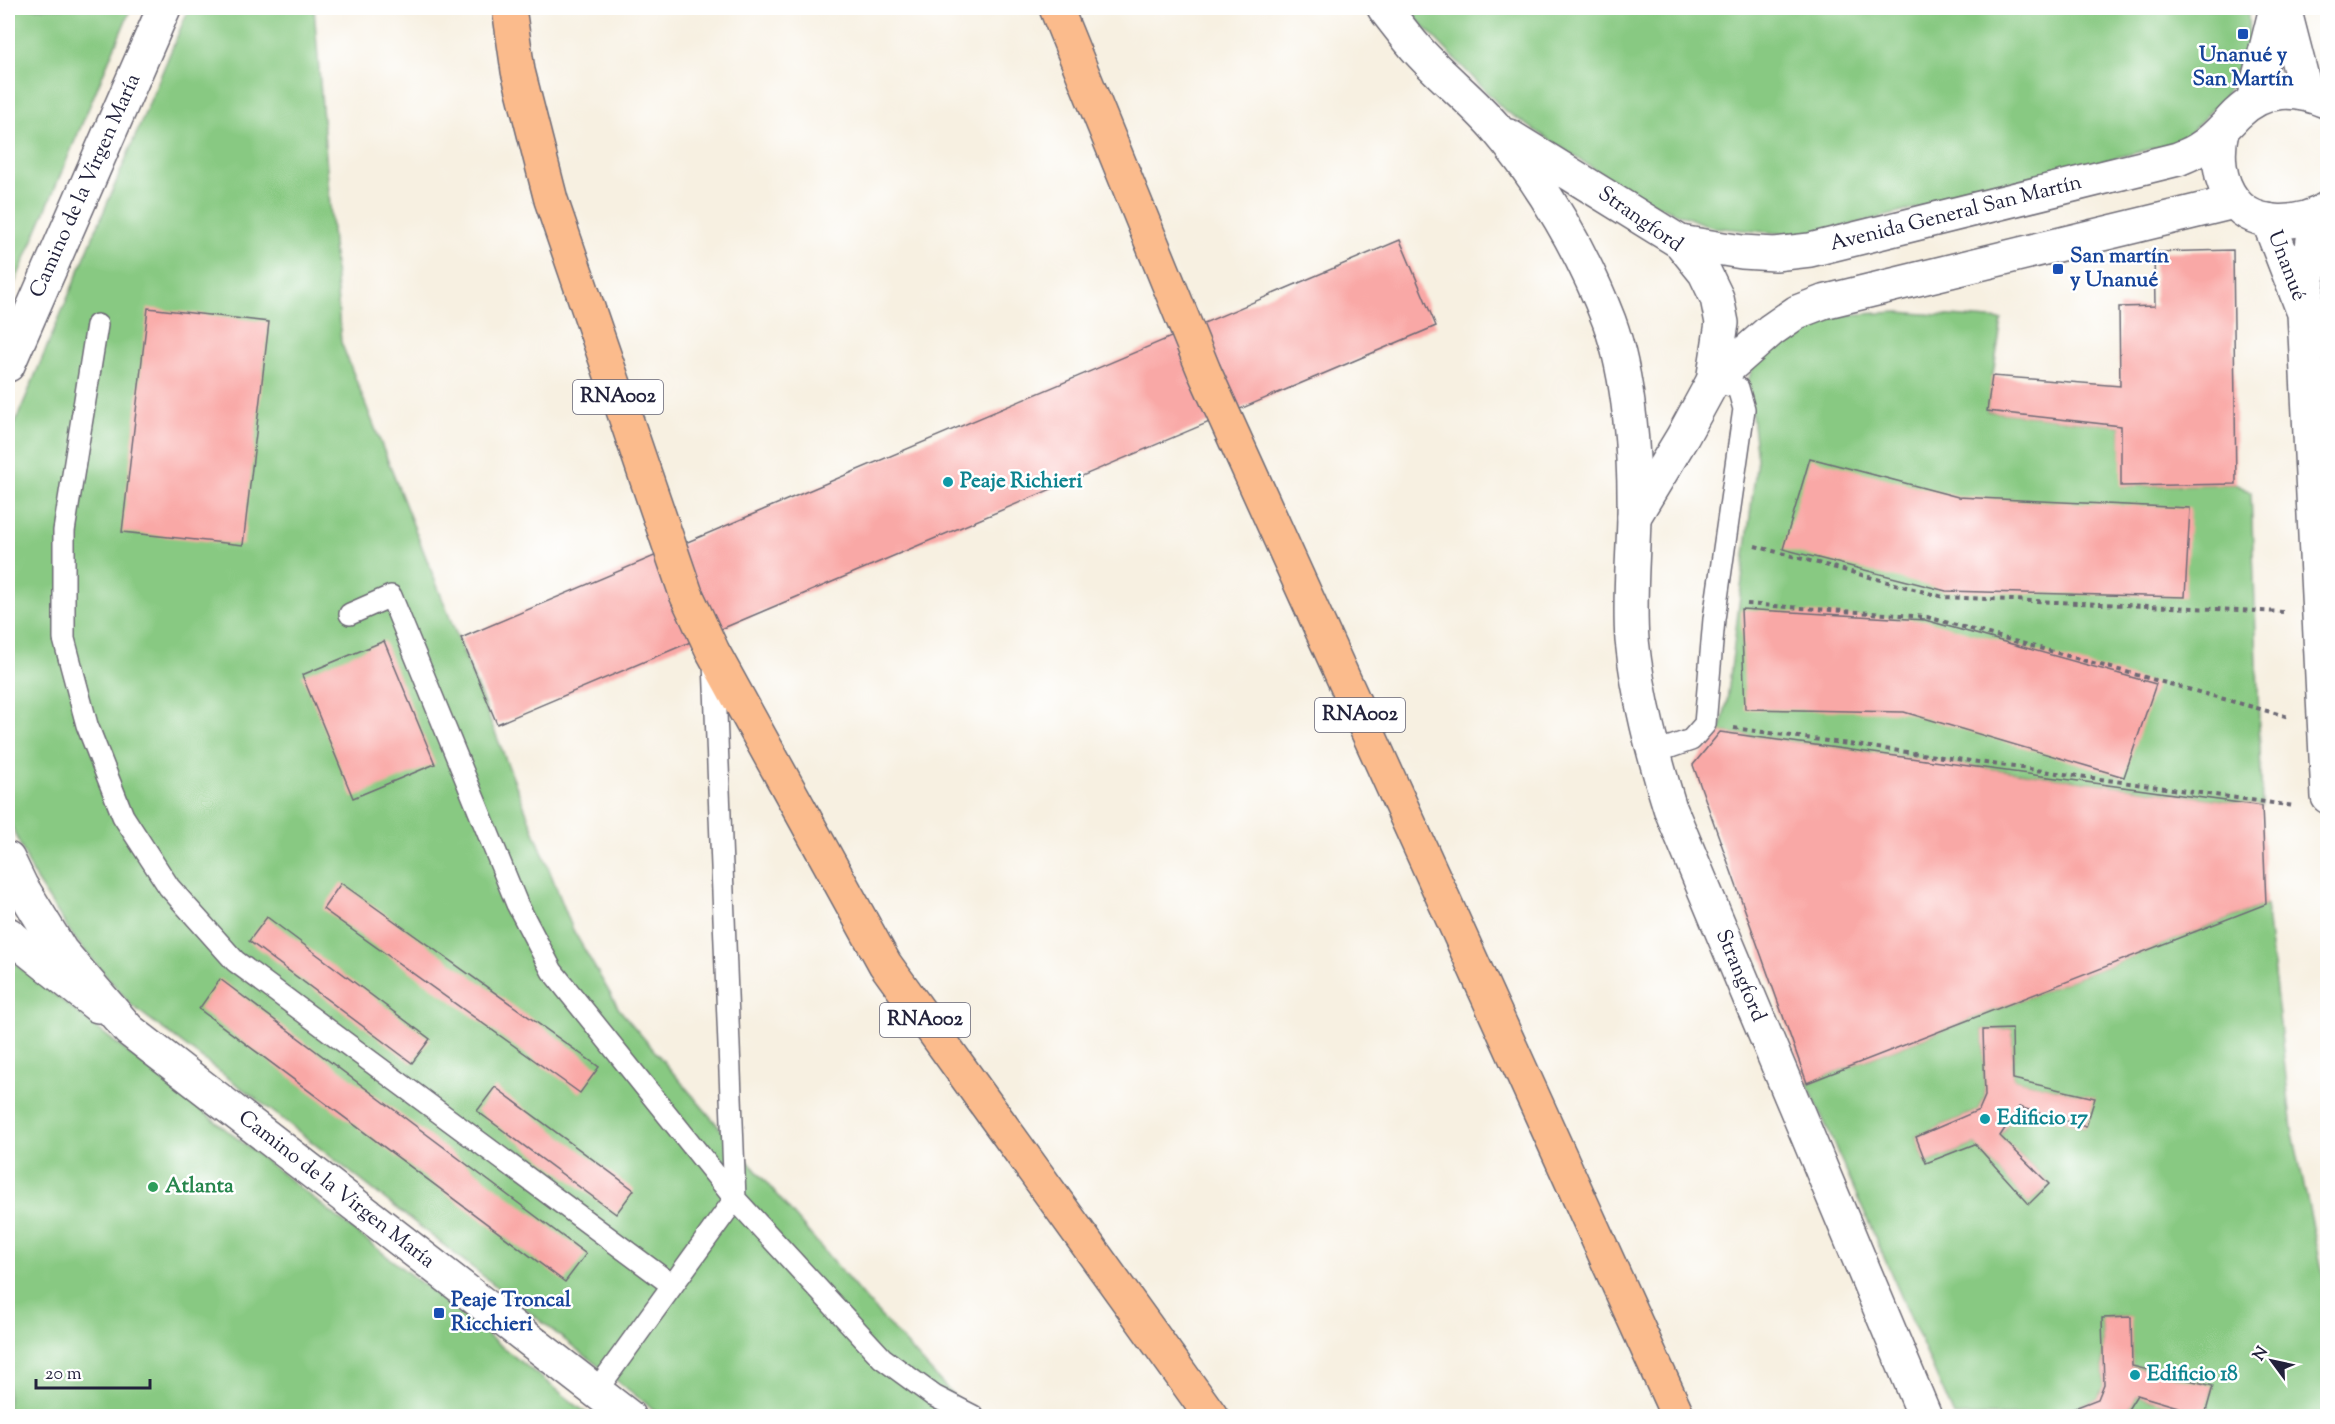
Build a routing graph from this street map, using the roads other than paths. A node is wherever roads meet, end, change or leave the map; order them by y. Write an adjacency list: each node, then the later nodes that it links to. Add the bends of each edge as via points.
1 (164, 8): 17 (street, Camino de la Virgen María)
2 (509, 8): 21 (highway, RNA002, via 518,71 551,200 686,594)
3 (1056, 8): 33 (highway, RNA002, via 1204,371)
4 (1384, 8): 9 (street, Strangford, via 1416,48)
5 (2276, 8): 8 (street)
6 (2284, 8): 7 (street)
7 (2317, 97): 8 (street, via 2288,92)
8 (2253, 101): 10 (street, Avenida General San Martín)
9 (1495, 127): 14 (street, Strangford); 19 (street, Strangford, via 1551,203 1587,268 1609,323 1624,376)
10 (2222, 130): 11 (street, via 2220,170); 14 (street, Avenida General San Martín, via 2200,149 2178,159 1810,250 1774,254)
11 (2234, 202): 13 (street); 18 (street, via 1823,302 1797,312 1771,330)
12 (2322, 212): 13 (street, via 2293,222); 15 (street, Unanué)
13 (2268, 220): 15 (street, Unanué)
14 (1680, 242): 18 (street, Strangford, via 1705,273 1717,298 1722,324)
15 (2304, 313): 23 (street, Unanué, via 2324,726)
16 (97, 326): 28 (lane, via 64,531 64,639 87,725 123,816 170,887 235,961)
17 (8, 365)
18 (1713, 381): 19 (street, Strangford); 22 (lane, via 1738,388 1744,409 1716,602 1705,723 1691,741)
19 (1634, 517): 22 (street, Strangford, via 1632,640)
20 (350, 614): 27 (lane, via 391,596 517,904 552,971)
21 (713, 652): 27 (lane); 32 (highway, RNA002, via 885,964)
22 (1653, 753): 34 (street, Strangford, via 1670,808)
23 (2316, 802)
24 (8, 859): 26 (street, Camino de la Virgen María, via 61,951)
25 (8, 934): 26 (street, Camino de la Virgen María)
26 (129, 1030): 29 (street, Camino de la Virgen María)
27 (735, 1199): 28 (lane); 31 (lane, via 882,1358 934,1396)
28 (672, 1286): 29 (lane)
29 (596, 1391): 30 (street, Camino de la Virgen María)
30 (628, 1416)
31 (973, 1416)
32 (1211, 1416)
33 (1678, 1416)
34 (1925, 1416)

